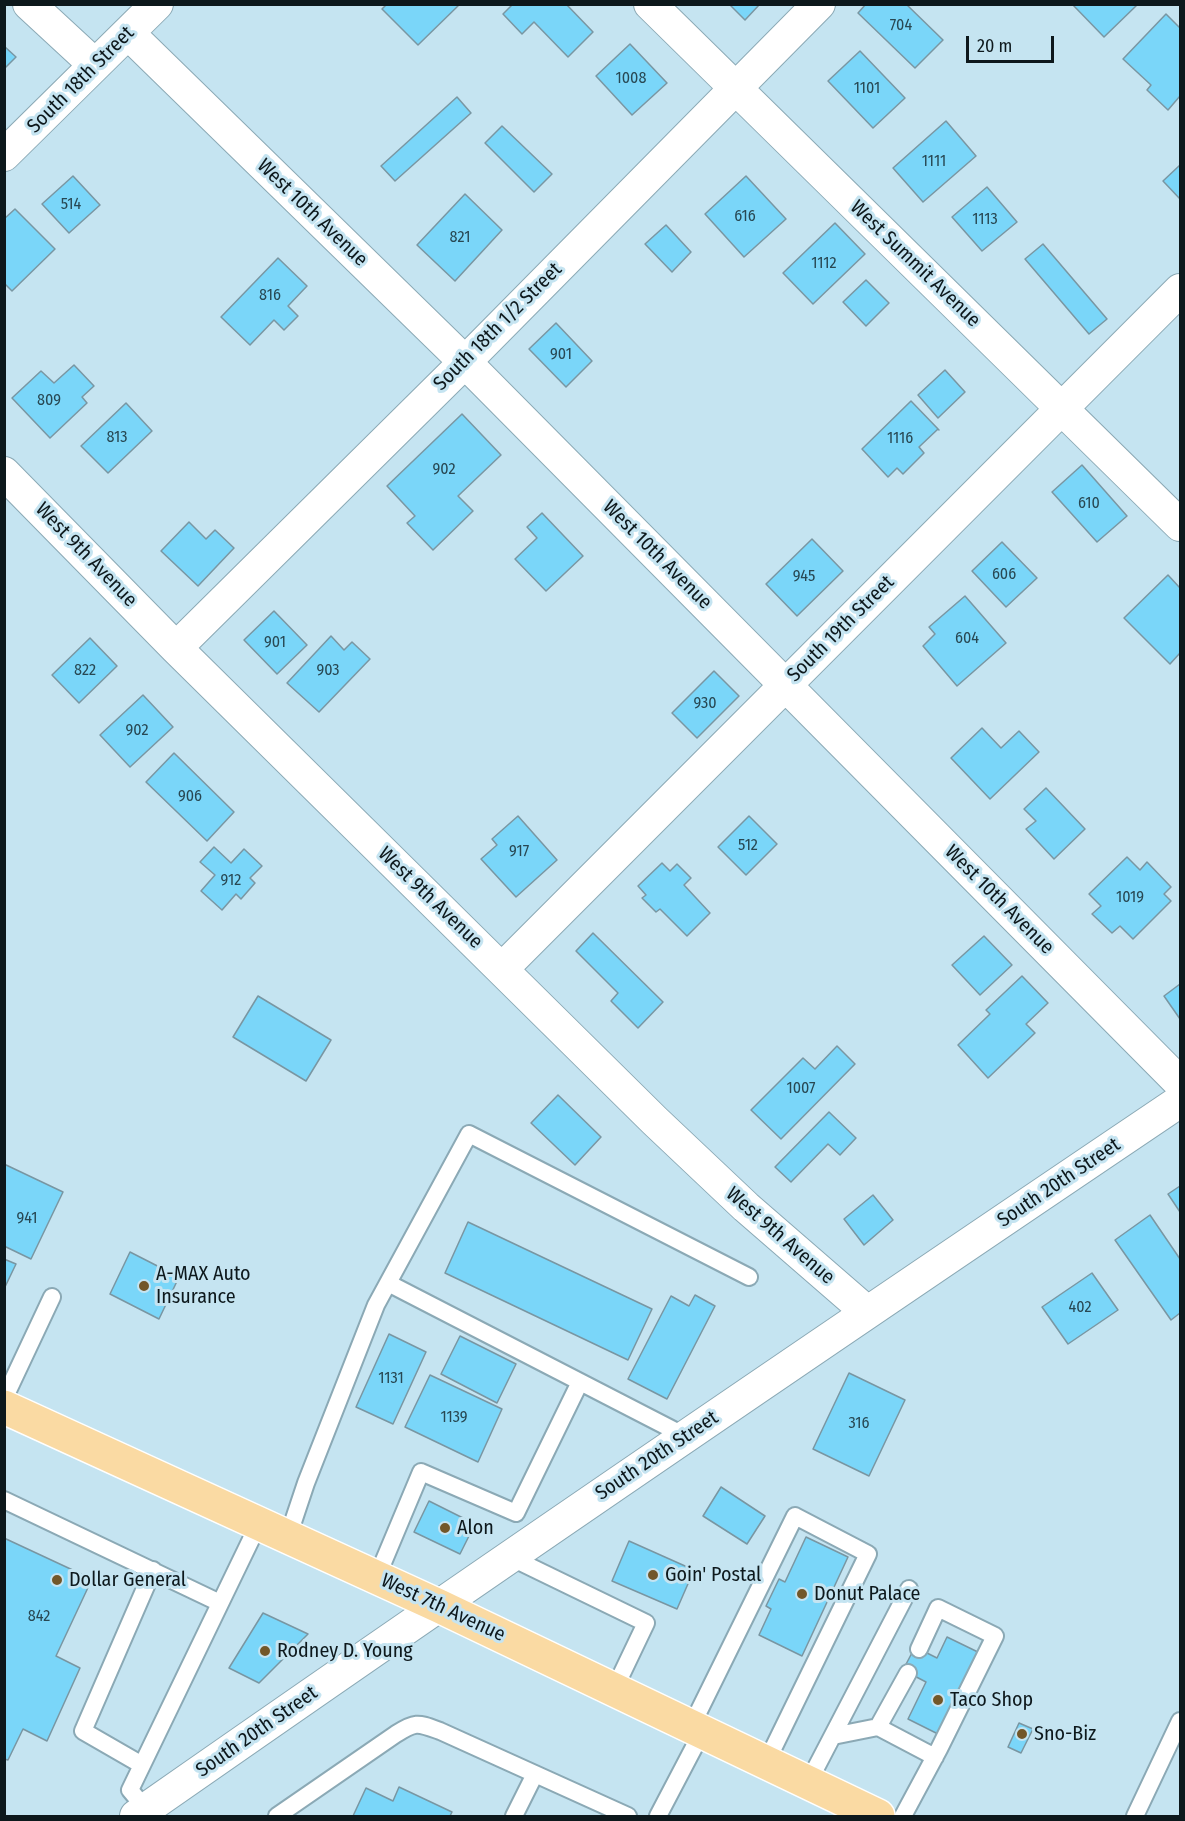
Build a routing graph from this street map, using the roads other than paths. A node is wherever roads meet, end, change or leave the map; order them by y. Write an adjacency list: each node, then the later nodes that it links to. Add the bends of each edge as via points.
1 (28, 4): 6 (street)
2 (157, 4): 5 (street, South 18th Street)
3 (650, 4): 7 (street, West Summit Avenue)
4 (819, 4): 7 (street, South 18th 1/2 Street)
5 (128, 33): 6 (street, South 18th Street); 10 (street, West 10th Avenue)
6 (95, 65): 8 (street, South 18th Street)
7 (736, 88): 10 (street, South 18th 1/2 Street); 11 (street, West Summit Avenue)
8 (4, 155)
9 (1180, 290): 11 (street, South 19th Street)
10 (465, 362): 14 (street, South 18th 1/2 Street); 15 (street, West 10th Avenue)
11 (1063, 408): 13 (street, West Summit Avenue); 15 (street, South 19th Street)
12 (4, 473): 14 (street, West 9th Avenue)
13 (1180, 525)
14 (176, 648): 16 (street, West 9th Avenue)
15 (786, 684): 16 (street, South 19th Street); 17 (street, West 10th Avenue)
16 (502, 969): 22 (street, West 9th Avenue, via 729,1192)
17 (1180, 1083)
18 (1180, 1101): 22 (street, South 20th Street)
19 (749, 1277): 20 (lane, via 470,1134)
20 (388, 1283): 23 (lane); 28 (lane, via 306,1483)
21 (52, 1297): 24 (lane)
22 (867, 1312): 26 (street, South 20th Street)
23 (580, 1382): 26 (lane); 29 (lane)
24 (4, 1398)
25 (4, 1407): 28 (main road, West 7th Avenue)
26 (686, 1436): 29 (street, South 20th Street)
27 (4, 1500): 30 (lane)
28 (273, 1530): 31 (main road, West 7th Avenue); 33 (lane)
29 (522, 1533): 31 (lane, via 421,1472); 34 (street, South 20th Street); 37 (lane, via 646,1623)
30 (153, 1570): 33 (lane); 44 (lane, via 83,1731)
31 (377, 1577): 34 (main road, West 7th Avenue)
32 (909, 1589): 41 (lane)
33 (220, 1603): 44 (lane)
34 (438, 1606): 37 (main road, West 7th Avenue); 47 (street, South 20th Street)
35 (919, 1649): 42 (lane, via 938,1608 995,1636)
36 (908, 1673): 39 (lane)
37 (614, 1690): 40 (main road, West 7th Avenue)
38 (1180, 1721): 54 (lane)
39 (878, 1727): 41 (lane); 42 (lane)
40 (697, 1730): 43 (main road, West 7th Avenue); 43 (lane, via 795,1516 868,1554); 51 (lane)
41 (833, 1736): 46 (lane)
42 (935, 1757): 53 (lane)
43 (766, 1762): 46 (main road, West 7th Avenue)
44 (142, 1765): 47 (lane, via 130,1790)
45 (535, 1774): 48 (lane, via 419,1723 396,1734); 49 (lane); 50 (lane)
46 (808, 1783): 52 (main road, West 7th Avenue)
47 (145, 1814)
48 (277, 1816)
49 (514, 1816)
50 (628, 1816)
51 (658, 1816)
52 (878, 1816)
53 (903, 1816)
54 (1135, 1816)

